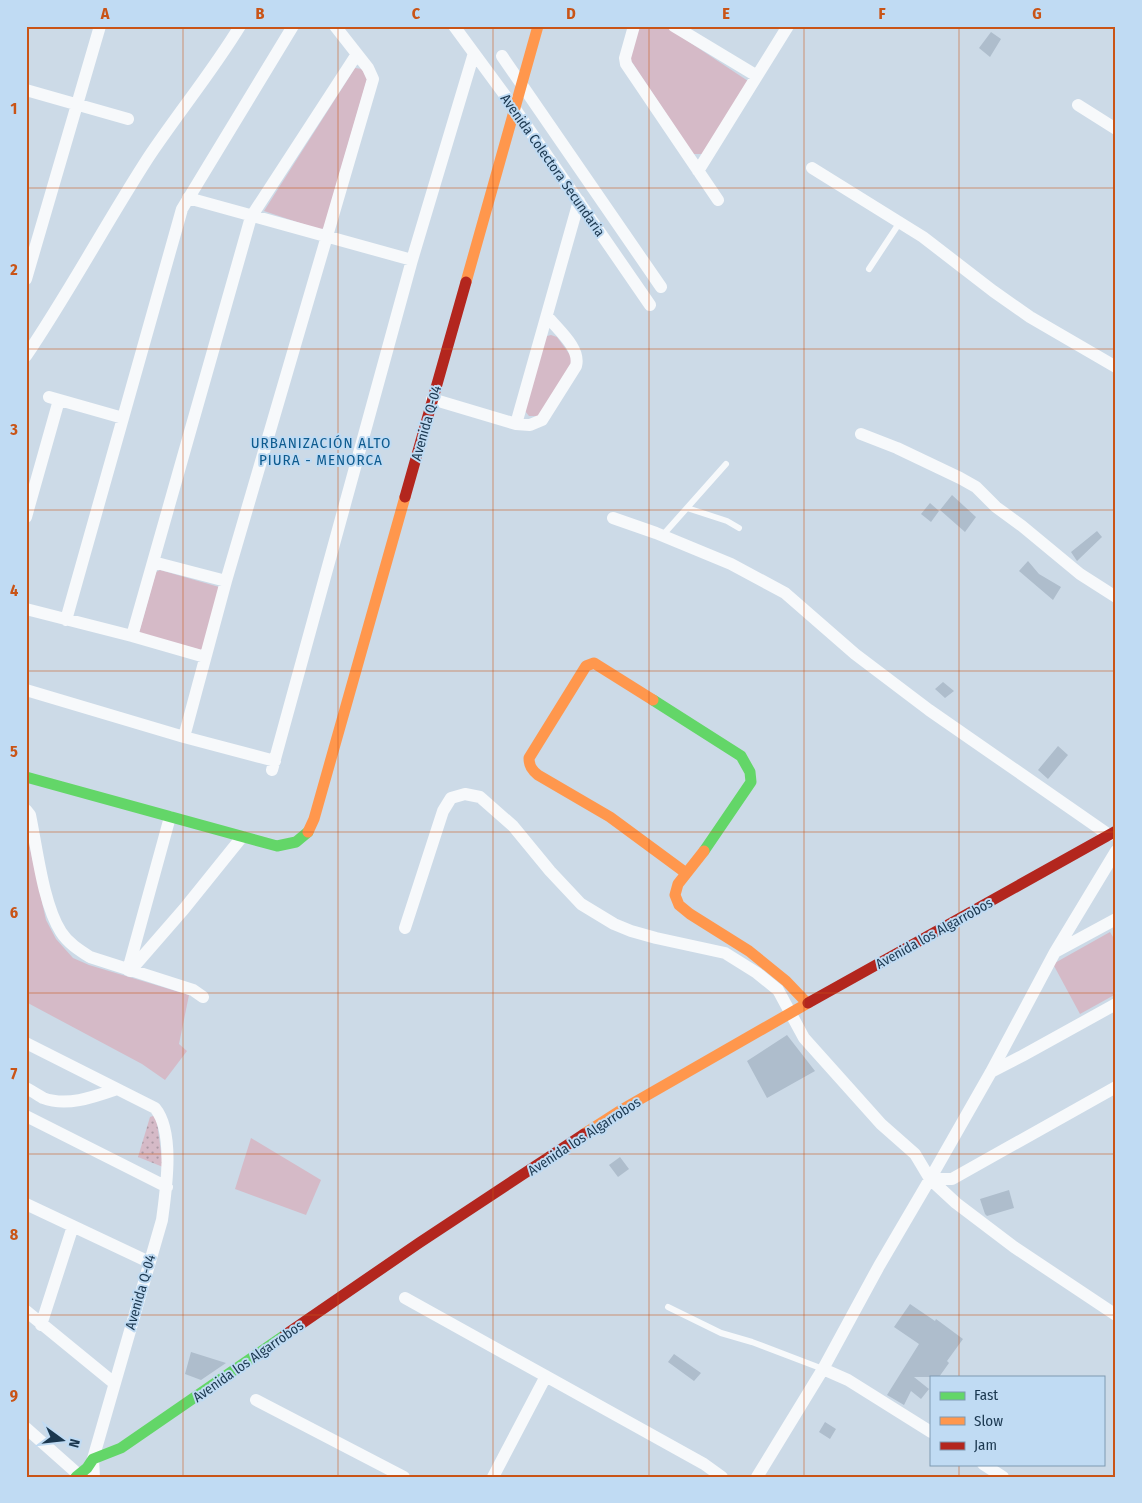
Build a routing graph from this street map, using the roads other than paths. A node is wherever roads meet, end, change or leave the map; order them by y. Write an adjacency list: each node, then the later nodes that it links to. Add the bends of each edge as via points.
1 (100, 26): 16 (street)
2 (240, 26): 35 (street, via 148,159)
3 (293, 26): 23 (street)
4 (335, 26): 11 (street)
5 (454, 26): 10 (street, Avenida Colectora Secundaria)
6 (538, 26): 14 (street, Avenida Q-04)
7 (634, 26): 22 (street, via 626,64)
8 (674, 26): 13 (street)
9 (788, 26): 13 (street)
10 (474, 53): 18 (street, Avenida Colectora Secundaria); 29 (street)
11 (357, 54): 26 (street); 28 (street, via 373,79)
12 (502, 56): 14 (street, Avenida Colectora Secundaria)
13 (757, 76): 22 (street)
14 (522, 84): 18 (street, Avenida Q-04); 32 (street, Avenida Colectora Secundaria)
15 (26, 90): 16 (street)
16 (78, 104): 19 (street); 31 (street)
17 (1078, 105): 20 (street)
18 (515, 109): 25 (street, Avenida Colectora Secundaria); 37 (street, Avenida Q-04)
19 (128, 119)
20 (1116, 129)
21 (812, 168): 27 (street)
22 (698, 170): 24 (street)
23 (188, 198): 26 (street); 38 (street)
24 (718, 200)
25 (579, 201): 33 (street, Avenida Colectora Secundaria); 34 (street)
26 (250, 216): 28 (street); 47 (street)
27 (900, 222): 30 (lane); 36 (street, via 1030,317)
28 (326, 237): 29 (street); 48 (street)
29 (412, 260): 55 (street, via 274,766)
30 (869, 269)
31 (26, 279)
32 (661, 287)
33 (650, 304)
34 (547, 316): 39 (street); 39 (street, via 573,347 578,359 576,366 542,420)
35 (26, 356)
36 (1116, 367)
37 (432, 399): 39 (street); 60 (street, Avenida Q-04, via 310,830 289,846)
38 (123, 418): 43 (street, via 54,399); 51 (street)
39 (516, 424)
40 (861, 434): 49 (street, via 976,487 996,507 1080,574)
41 (726, 464): 42 (lane)
42 (687, 508): 45 (lane, via 727,520); 46 (lane)
43 (26, 517)
44 (613, 518): 46 (street)
45 (739, 528)
46 (662, 536): 59 (street, via 731,564 785,593 855,654 929,710)
47 (153, 562): 48 (street); 52 (street)
48 (226, 582): 53 (street)
49 (1116, 597)
50 (26, 609): 51 (street)
51 (66, 620): 52 (street)
52 (132, 636): 53 (street)
53 (205, 657): 55 (street)
54 (26, 690): 55 (street)
55 (184, 737)
56 (26, 777): 58 (street, Avenida Q-04)
57 (26, 810): 66 (street, via 30,815 48,904 61,932 90,957)
58 (170, 817): 60 (street, Avenida Q-04); 66 (street)
59 (1112, 833): 68 (street, Avenida los Algarrobos)
60 (242, 837): 66 (street)
61 (1116, 852): 65 (street)
62 (686, 873): 62 (street, via 697,862 751,782 750,772 741,756 726,746 594,663 586,666 529,758 528,765 538,775 610,817); 68 (street, via 675,895 679,905 749,951 786,981)
63 (1116, 919): 65 (street)
64 (405, 928): 70 (street, via 443,810 451,798 465,794 480,797 513,826 581,904 631,931 726,953 778,990)
65 (1055, 952): 72 (street)
66 (129, 970): 67 (street, via 193,990)
67 (203, 998)
68 (807, 1004): 70 (street, Avenida los Algarrobos)
69 (1116, 1004): 72 (street)
70 (790, 1013): 77 (street, via 804,1038 881,1124 914,1154); 93 (street, Avenida los Algarrobos, via 623,1109 419,1243 121,1448)
71 (26, 1043): 75 (street)
72 (991, 1072): 77 (street)
73 (1116, 1087): 77 (street, via 952,1179)
74 (26, 1088): 75 (street, via 43,1098 60,1102 94,1097)
75 (117, 1089): 78 (street, Avenida Q-04, via 155,1108 162,1116)
76 (26, 1116): 78 (street)
77 (930, 1180): 85 (street, via 1014,1246); 87 (street)
78 (167, 1187): 81 (street, Avenida Q-04, via 162,1220)
79 (26, 1204): 80 (street)
80 (73, 1226): 81 (street); 86 (street)
81 (149, 1262): 89 (street, Avenida Q-04)
82 (405, 1298): 88 (street)
83 (668, 1307): 87 (lane, via 721,1333)
84 (26, 1311): 86 (street)
85 (1116, 1315)
86 (41, 1325): 89 (street)
87 (823, 1369): 92 (street, via 848,1380); 100 (street)
88 (546, 1376): 98 (street); 99 (street)
89 (114, 1383): 93 (street, Avenida Q-04)
90 (256, 1400): 97 (street)
91 (26, 1428): 95 (street)
92 (930, 1431)
93 (93, 1459): 95 (street, Avenida los Algarrobos); 96 (street, Avenida Q-04)
94 (986, 1466): 101 (street)
95 (77, 1476)
96 (94, 1477)
97 (404, 1477)
98 (494, 1477)
99 (722, 1477)
100 (757, 1477)
101 (1003, 1477)

